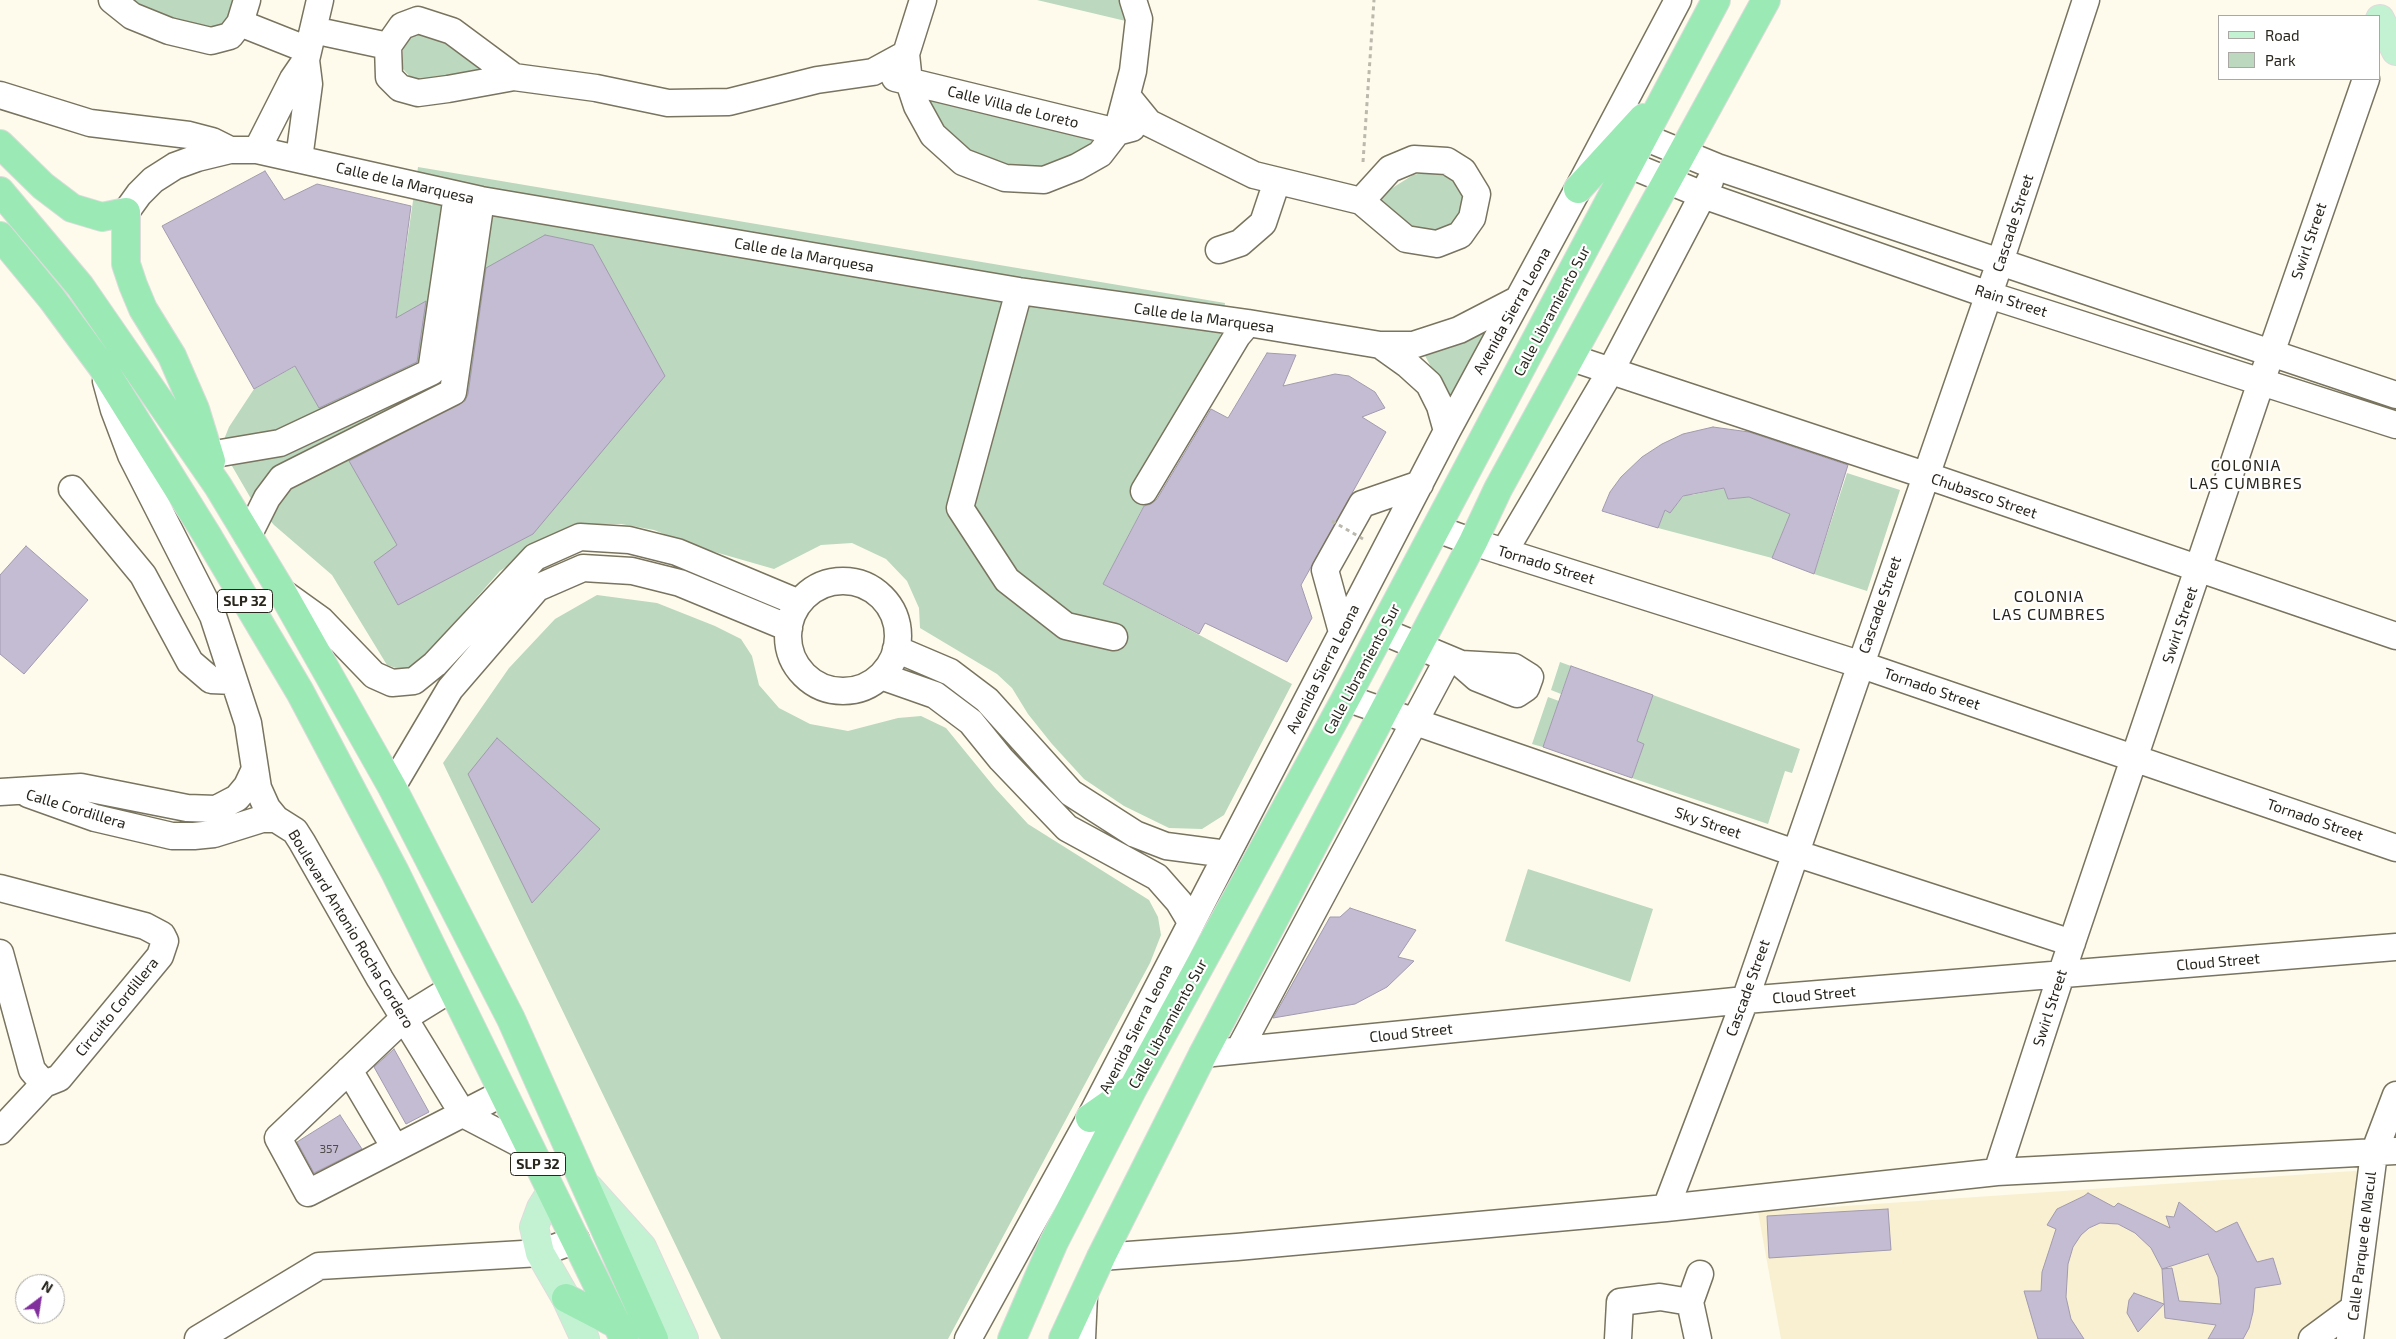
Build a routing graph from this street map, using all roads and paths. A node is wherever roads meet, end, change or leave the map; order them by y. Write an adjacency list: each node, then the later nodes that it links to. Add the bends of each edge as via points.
1 (112, 0): 11 (street, via 132,16 169,31 211,41 230,36)
2 (320, 0): 15 (street)
3 (923, 0): 17 (street)
4 (1133, 0): 24 (street, via 1139,19)
5 (1374, 0): 33 (path)
6 (1678, 0): 38 (street, Avenida Sierra Leona)
7 (1716, 0): 22 (highway, Calle Libramiento Sur)
8 (1766, 0): 31 (highway)
9 (2086, 0): 46 (street, Cascade Street)
10 (2371, 0): 12 (main road)
11 (244, 12): 15 (street)
12 (2376, 15)
13 (2381, 27): 16 (main road)
14 (388, 46): 15 (street); 19 (street, via 402,26 418,20 452,30); 19 (street, via 389,77 400,88 418,92 441,90)
15 (309, 47): 30 (street); 32 (street, via 309,84)
16 (2396, 51)
17 (906, 54): 18 (street); 21 (street)
18 (873, 72): 19 (street, via 817,80 729,102 694,103 668,103 596,88); 21 (street, Calle Villa de Loreto)
19 (514, 77)
20 (2366, 80): 52 (street, Swirl Street)
21 (909, 82): 26 (street, Calle Villa de Loreto); 26 (street, via 917,106 933,135 963,162 1005,178 1044,180 1100,154)
22 (1669, 89): 27 (highway, Calle Libramiento Sur); 38 (highway)
23 (0, 95): 29 (street, Calle de la Marquesa, via 90,123 189,135)
24 (1127, 96): 25 (street); 26 (street)
25 (1149, 123): 26 (street); 36 (street, via 1254,175)
26 (1117, 132)
27 (1644, 137): 31 (street); 34 (highway, Calle Libramiento Sur)
28 (0, 144): 43 (highway, via 43,186 72,208 102,217)
29 (230, 150): 30 (street, Calle de la Marquesa); 43 (street, Calle de la Marquesa, via 175,166 153,180)
30 (257, 150): 32 (street, Calle de la Marquesa)
31 (1681, 153): 35 (street); 37 (highway)
32 (298, 159): 41 (street, Calle de la Marquesa)
33 (1363, 163)
34 (1630, 165): 37 (street, Rain Street); 67 (highway, Calle Libramiento Sur)
35 (1717, 167): 40 (street); 46 (street)
36 (1277, 181): 42 (street); 45 (street, via 1263,223 1240,243)
37 (1666, 181): 40 (street, Rain Street); 53 (highway)
38 (1578, 189): 49 (street, Avenida Sierra Leona)
39 (0, 191): 63 (highway, SLP 32, via 80,286)
40 (1703, 195): 48 (street, Rain Street); 55 (street)
41 (469, 198): 47 (street, Calle de la Marquesa); 60 (street, via 431,372 280,443); 68 (street, via 453,392 282,478 267,498)
42 (1361, 201)
43 (126, 212): 60 (highway, via 126,264 132,285 172,356 195,409)
44 (0, 236): 54 (highway, SLP 32)
45 (1220, 250)
46 (2000, 262): 48 (street, Cascade Street); 52 (street)
47 (1019, 291): 50 (street, Calle de la Marquesa); 79 (street, via 960,508 1006,580 1066,626)
48 (1988, 294): 56 (street, Rain Street); 61 (street, Cascade Street)
49 (1517, 300): 51 (street, Calle de la Marquesa, via 1459,330 1413,345); 59 (street, Avenida Sierra Leona)
50 (1248, 324): 51 (street, Calle de la Marquesa); 65 (street, via 1237,336)
51 (1380, 345): 59 (street, Calle de la Marquesa, via 1429,384 1440,406)
52 (2270, 354): 56 (street, Swirl Street); 57 (street)
53 (1572, 358): 55 (street, Chubasco Street); 70 (highway)
54 (103, 368): 84 (street, Boulevard Antonio Rocha Cordero, via 131,455 214,616); 104 (highway, SLP 32, via 300,692 395,872)
55 (1610, 372): 61 (street, Chubasco Street); 71 (street)
56 (2260, 382): 58 (street, Rain Street); 72 (street, Swirl Street)
57 (2396, 395)
58 (2396, 425)
59 (1446, 431): 62 (street, Avenida Sierra Leona)
60 (209, 455): 63 (highway)
61 (1925, 475): 72 (street, Chubasco Street); 82 (street, Cascade Street)
62 (1420, 484): 77 (street, Avenida Sierra Leona); 77 (street, via 1362,504 1325,570)
63 (218, 486): 68 (highway, SLP 32)
64 (72, 489): 84 (street, via 143,575 190,662 211,680)
65 (1144, 491)
66 (1332, 521): 69 (path, bridge)
67 (1437, 529): 70 (street, Tornado Street); 76 (highway, Calle Libramiento Sur)
68 (248, 536): 73 (highway, SLP 32)
69 (1363, 539)
70 (1472, 542): 71 (street, Tornado Street); 80 (highway)
71 (1504, 552): 82 (street, Tornado Street)
72 (2199, 570): 78 (street, Chubasco Street); 88 (street, Swirl Street)
73 (282, 592): 74 (street, via 320,620 374,676 392,683 414,681 436,664 535,557 580,537 629,540 677,552); 90 (highway, SLP 32)
74 (799, 603): 75 (street); 81 (street, via 808,593 833,582 860,584 878,594 889,608 897,630)
75 (788, 628): 83 (street, via 788,642 797,667 818,685 844,691 858,689); 90 (street, via 680,583 632,571 583,568 537,588 450,689)
76 (1382, 631): 80 (street); 85 (highway, Calle Libramiento Sur)
77 (1342, 632): 95 (street, Avenida Sierra Leona)
78 (2396, 636)
79 (1114, 637)
80 (1417, 646): 86 (highway); 87 (street, via 1455,662)
81 (896, 649): 83 (street, via 890,665); 95 (street, via 950,672 987,700 1071,793 1135,834 1166,846)
82 (1859, 664): 88 (street, Tornado Street); 94 (street, Cascade Street)
83 (881, 676): 99 (street, via 935,696 971,722 1001,759 1068,828 1157,877)
84 (234, 681): 89 (street, Boulevard Antonio Rocha Cordero, via 248,723)
85 (1346, 698): 86 (street, Sky Street); 111 (highway, Calle Libramiento Sur)
86 (1382, 711): 87 (street, Sky Street); 96 (highway)
87 (1415, 723): 94 (street, Sky Street); 97 (street)
88 (2135, 758): 93 (street, Tornado Street); 100 (street, Swirl Street)
89 (255, 770): 91 (street, Calle Cordillera, via 237,798 216,809 187,808 81,787); 92 (street, Boulevard Antonio Rocha Cordero, via 262,798)
90 (392, 787): 121 (highway, SLP 32, via 511,1019)
91 (7, 791): 92 (street, Calle Cordillera, via 96,818 172,836 214,834 262,819)
92 (276, 818): 106 (street, Boulevard Antonio Rocha Cordero, via 295,831)
93 (2396, 848)
94 (1795, 853): 100 (street, Sky Street); 105 (street, Cascade Street)
95 (1227, 854): 99 (street, Avenida Sierra Leona)
96 (1298, 872): 97 (street); 108 (highway)
97 (1328, 885): 107 (street)
98 (0, 888): 110 (street, Circuito Cordillera, via 146,926 162,935 165,941 160,956 59,1078)
99 (1191, 922): 115 (street, Avenida Sierra Leona)
100 (2072, 943): 103 (street, Swirl Street)
101 (2396, 947): 103 (street, Cloud Street)
102 (0, 953): 110 (street, via 32,1070)
103 (2061, 975): 105 (street, Cloud Street); 120 (street, Swirl Street)
104 (451, 989): 106 (street); 112 (highway, SLP 32)
105 (1744, 1000): 107 (street, Cloud Street); 123 (street, Cascade Street)
106 (404, 1018): 109 (street); 114 (street, Boulevard Antonio Rocha Cordero)
107 (1239, 1050): 108 (street, Cloud Street)
108 (1203, 1054): 126 (highway)
109 (349, 1070): 117 (street); 117 (street, via 278,1138 308,1192)
110 (44, 1084): 116 (street, Circuito Cordillera)
111 (1133, 1088): 115 (highway); 138 (highway, Calle Libramiento Sur, via 1054,1242)
112 (503, 1093): 114 (street); 118 (highway, SLP 32)
113 (2396, 1096): 119 (street, Calle Parque de Macul)
114 (463, 1114): 117 (street); 118 (street)
115 (1090, 1118): 137 (street, Avenida Sierra Leona)
116 (0, 1131)
117 (395, 1148)
118 (530, 1149): 122 (highway, SLP 32)
119 (2385, 1152): 120 (street); 131 (street, Calle Parque de Macul)
120 (1997, 1172): 123 (street)
121 (587, 1185): 135 (highway, SLP 32); 136 (main road, via 642,1247)
122 (551, 1192): 124 (highway, SLP 32); 125 (main road, via 534,1227)
123 (1666, 1208): 126 (street, via 1237,1247)
124 (576, 1240): 125 (street); 132 (highway, SLP 32)
125 (540, 1253): 129 (main road); 133 (street, via 319,1266)
126 (1101, 1256): 128 (highway)
127 (1700, 1274): 130 (street)
128 (1084, 1294): 139 (highway); 140 (street)
129 (566, 1298): 132 (highway); 134 (main road)
130 (1690, 1302): 141 (street, via 1660,1297 1620,1302); 142 (street)
131 (2354, 1308): 143 (street); 144 (street, Calle Parque de Macul)
132 (621, 1332)
133 (198, 1339)
134 (585, 1339)
135 (654, 1339)
136 (684, 1339)
137 (968, 1339)
138 (1012, 1339)
139 (1063, 1339)
140 (1082, 1339)
141 (1618, 1339)
142 (1698, 1339)
143 (2312, 1339)
144 (2350, 1339)

